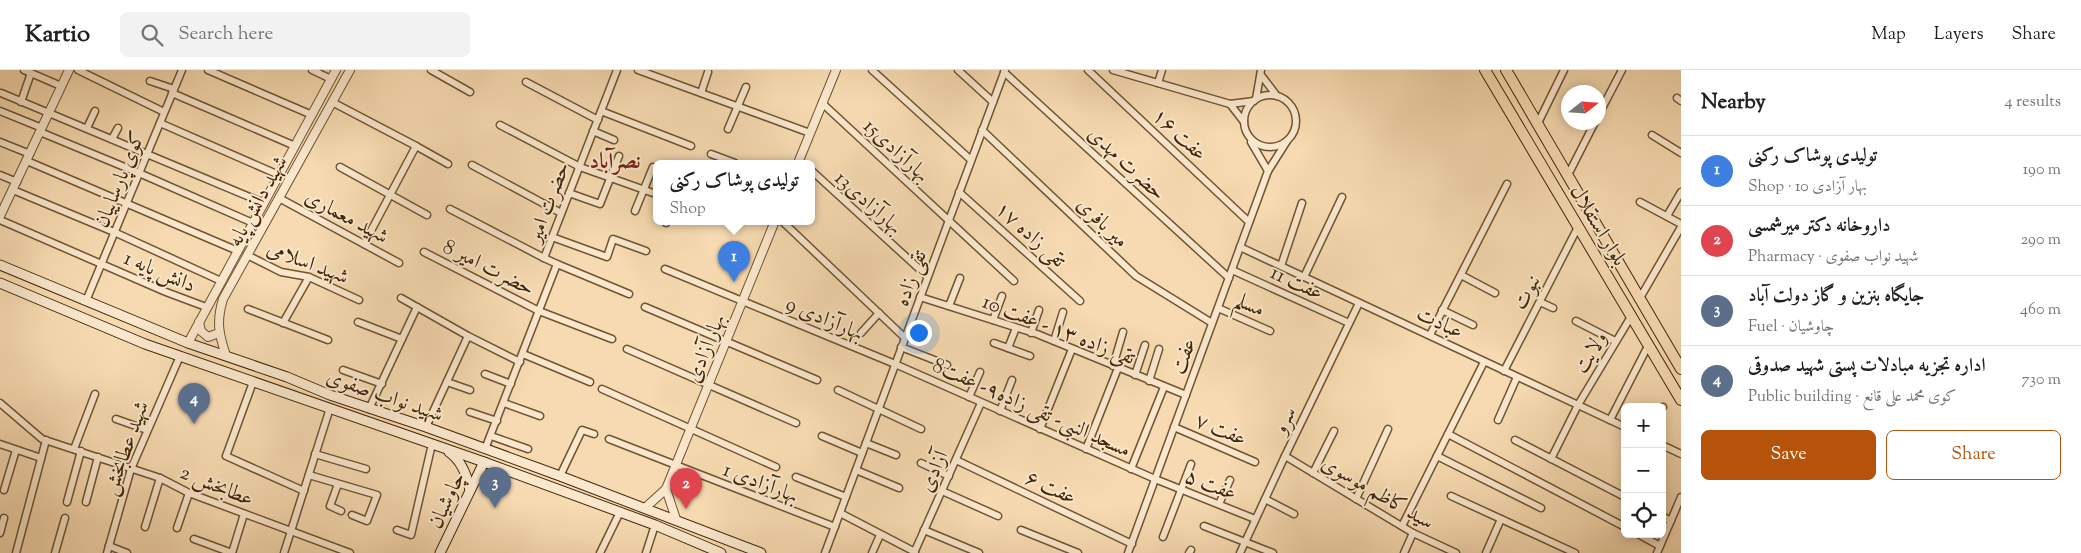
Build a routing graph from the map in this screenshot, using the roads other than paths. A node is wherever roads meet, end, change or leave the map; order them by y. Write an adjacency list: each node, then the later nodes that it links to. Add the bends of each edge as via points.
1 (69, 70): 29 (street)
2 (78, 70): 47 (street)
3 (182, 70): 31 (street, کوی پارساییان)
4 (208, 70): 49 (street)
5 (314, 70): 25 (street)
6 (336, 70): 25 (street, شهید دانش پایه)
7 (350, 70): 39 (street, شهید دانش پایه)
8 (431, 70): 32 (street)
9 (616, 70): 46 (street, حضرت امیر)
10 (638, 70): 34 (street)
11 (836, 70): 41 (street)
12 (872, 70): 79 (street)
13 (958, 70): 40 (street)
14 (1088, 70): 114 (street, عفت ۱۶)
15 (1113, 70): 28 (street)
16 (1162, 70): 28 (street)
17 (1485, 70): 119 (main road, بلوار استقلال)
18 (1506, 70): 53 (main road, بلوار استقلال)
19 (1564, 70): 53 (street)
20 (1622, 70): 37 (street)
21 (28, 71): 29 (street); 38 (street)
22 (1004, 71): 40 (street, تقی زاده); 141 (street, حضرت مهدی)
23 (708, 72): 34 (street)
24 (1261, 73): 35 (street); 36 (street)
25 (331, 79): 49 (street, شهید دانش پایه)
26 (150, 81): 31 (street)
27 (526, 82): 50 (street)
28 (1158, 83): 42 (street)
29 (61, 86): 48 (street)
30 (746, 87): 43 (street)
31 (173, 91): 47 (street, کوی پارساییان); 69 (street)
32 (470, 92)
33 (1, 93): 38 (street)
34 (701, 93): 43 (street)
35 (1277, 96): 36 (street); 67 (street, via 1290,106 1295,116 1294,132)
36 (1255, 100): 42 (street); 51 (street, via 1246,110)
37 (1606, 101)
38 (21, 102): 48 (street)
39 (332, 102): 70 (street); 102 (street, شهید دانش پایه)
40 (993, 102): 59 (street, تقی زاده)
41 (822, 104): 62 (street); 113 (street, بهارآزادی15)
42 (1230, 104): 51 (street)
43 (737, 106): 57 (street); 62 (street)
44 (0, 111): 58 (street)
45 (95, 111): 55 (street)
46 (601, 111): 50 (street, حضرت امیر); 71 (street)
47 (164, 112): 52 (street, کوی پارساییان)
48 (48, 114): 55 (street); 58 (street)
49 (312, 115): 69 (street, شهید دانش پایه)
50 (598, 120): 61 (street, حضرت امیر)
51 (1244, 122): 64 (street)
52 (160, 123): 73 (street, کوی پارساییان); 90 (street)
53 (1538, 123): 89 (main road, بلوار استقلال)
54 (500, 125): 83 (street)
55 (87, 128): 65 (street)
56 (118, 128): 65 (street)
57 (728, 129)
58 (41, 130): 76 (street); 86 (street)
59 (982, 130): 79 (street, تقی زاده); 175 (street, میر بافری, via 1136,276)
60 (1591, 130): 89 (street)
61 (593, 131): 66 (street); 83 (street, حضرت امیر)
62 (810, 134): 78 (street)
63 (1652, 135): 72 (street)
64 (1249, 137): 67 (street, via 1267,148); 85 (street)
65 (112, 140): 73 (street)
66 (614, 140)
67 (1287, 140): 85 (street, عفت)
68 (0, 142): 76 (street)
69 (295, 146): 90 (street, شهید دانش پایه)
70 (416, 146): 80 (street); 100 (street)
71 (692, 146)
72 (1681, 153)
73 (147, 154): 86 (street, کوی پارساییان); 105 (street)
74 (711, 154): 77 (street)
75 (619, 156): 91 (street)
76 (29, 157): 92 (street); 103 (street)
77 (727, 160)
78 (801, 160)
79 (971, 160): 96 (street, تقی زاده)
80 (448, 164)
81 (472, 165): 109 (street)
82 (340, 167): 100 (street)
83 (580, 167): 91 (street); 98 (street, حضرت امیر)
84 (653, 167): 95 (street)
85 (1268, 171): 114 (street, عفت)
86 (139, 173): 103 (street, کوی پارساییان); 115 (street)
87 (815, 174): 137 (street, بهارآزادی13)
88 (0, 175): 92 (street)
89 (1568, 175): 150 (main road, بلوار استقلال)
90 (279, 176): 105 (street, شهید دانش پایه)
91 (610, 178): 95 (street); 98 (street, via 600,204)
92 (17, 182): 94 (street)
93 (1507, 184): 136 (street)
94 (13, 190): 110 (street); 120 (street)
95 (644, 190): 99 (street); 108 (street)
96 (959, 192): 113 (street, تقی زاده); 154 (street, تقی زاده ۱۷)
97 (1681, 192): 112 (street)
98 (569, 193): 109 (street, حضرت امیر)
99 (653, 193)
100 (390, 194): 111 (street); 122 (street)
101 (1342, 197): 139 (street)
102 (279, 198): 122 (street, شهید معماری); 127 (street, شهید دانش پایه)
103 (126, 202): 120 (street, کوی پارساییان); 124 (street)
104 (1640, 202): 112 (street)
105 (264, 203): 115 (street, شهید دانش پایه)
106 (1302, 204): 133 (street)
107 (450, 209): 128 (street)
108 (635, 211)
109 (562, 213): 121 (street, حضرت امیر)
110 (0, 215): 130 (street, دانش پایه 1)
111 (428, 215)
112 (1667, 216): 118 (street)
113 (949, 221): 137 (street, تقی زاده); 143 (street, بهارآزادی15)
114 (1250, 222): 123 (street, عفت)
115 (252, 223): 124 (street, شهید دانش پایه)
116 (773, 225): 153 (street, بهار آزادی)
117 (786, 225): 168 (street)
118 (1681, 226): 150 (street)
119 (1578, 227): 155 (street, نبوت); 169 (main road, بلوار استقلال)
120 (114, 232): 130 (street, کوی پارساییان); 142 (street)
121 (552, 237): 125 (street, via 607,257 613,239); 128 (street, حضرت امیر)
122 (364, 244): 129 (street, شهید معماری)
123 (1240, 247): 133 (street, عبادت); 135 (street, عفت)
124 (238, 250): 142 (street, شهید دانش پایه)
125 (646, 251)
126 (424, 252): 166 (street, حضرت امیر 8)
127 (246, 255): 138 (street, شهید اسلامی, via 281,272); 180 (street, شهید دانش پایه, via 223,299 218,317)
128 (544, 258): 131 (street, حضرت امیر)
129 (399, 263)
130 (102, 264): 152 (street, کوی پارساییان); 159 (street, دانش پایه 1)
131 (557, 264): 146 (street); 166 (street, حضرت امیر)
132 (0, 265): 152 (main road, شهید نواب صفوی)
133 (1281, 266): 139 (street, عبادت)
134 (665, 269): 153 (street, بهارآزادی 9)
135 (1232, 270): 141 (street, عفت); 176 (street, عفت 11)
136 (1461, 275): 145 (street); 165 (street)
137 (927, 276): 148 (street, تقی زاده)
138 (309, 277): 151 (street, شهید اسلامی); 174 (street)
139 (1304, 277): 156 (street, عبادت)
140 (960, 278): 158 (street)
141 (1229, 278): 162 (street, عفت)
142 (221, 281): 159 (street, شهید دانش پایه)
143 (1014, 281)
144 (0, 283): 203 (main road, شهید نواب صفوی)
145 (1495, 293)
146 (629, 294)
147 (1002, 296): 170 (street)
148 (920, 297): 158 (street, تقی زاده ۱۳ - عفت 10); 186 (street, تقی زاده)
149 (401, 298): 160 (street)
150 (1640, 298): 211 (main road, بلوار استقلال)
151 (358, 300)
152 (86, 301): 193 (main road, شهید نواب صفوی)
153 (743, 301): 190 (street, بهار آزادی); 208 (street, بهارآزادی 9)
154 (1080, 301)
155 (1540, 302): 163 (street); 213 (street, نبوت)
156 (1359, 303): 176 (street, سرو); 184 (street, عبادت)
157 (644, 306): 190 (street)
158 (949, 306): 170 (street, تقی زاده ۱۳ - عفت 10)
159 (206, 307): 172 (street, شهید دانش پایه)
160 (417, 307): 185 (street); 187 (street)
161 (248, 308): 174 (street)
162 (1218, 308): 175 (street, عفت); 179 (street, مسلم)
163 (1553, 308)
164 (1039, 310): 183 (street)
165 (1442, 310): 177 (street); 184 (street)
166 (539, 311): 188 (street, حضرت امیر 8); 202 (street, حضرت امیر)
167 (1063, 312): 191 (street)
168 (879, 313): 182 (street); 186 (street)
169 (1632, 315): 192 (street, ولایت); 195 (main road, بلوار استقلال)
170 (994, 320): 178 (street, تقی زاده ۱۳ - عفت 10)
171 (1576, 321): 192 (street)
172 (199, 322): 180 (street, via 201,331 208,337); 193 (street, شهید دانش پایه)
173 (358, 322): 187 (street)
174 (283, 323): 189 (street)
175 (1212, 323): 234 (street, عفت)
176 (1349, 323): 282 (street, سرو)
177 (1472, 324)
178 (1016, 328): 183 (street, تقی زاده ۱۳ - عفت 10); 198 (street)
179 (1270, 331)
180 (219, 332): 204 (street, شهید دانش پایه)
181 (1123, 332): 210 (street)
182 (861, 333)
183 (1032, 333): 191 (street, تقی زاده ۱۳ - عفت 10)
184 (1430, 335): 207 (street, عبادت)
185 (468, 336): 206 (street); 223 (street)
186 (905, 338): 197 (street, تقی زاده)
187 (402, 339): 225 (street)
188 (612, 339)
189 (328, 340)
190 (726, 341): 219 (street); 227 (street, بهار آزادی)
191 (1054, 341): 200 (street, تقی زاده ۱۳ - عفت 10)
192 (1615, 341): 239 (street, ولایت)
193 (188, 343): 204 (main road, شهید نواب صفوی)
194 (994, 343): 198 (street)
195 (1649, 344): 236 (main road, بلوار استقلال); 249 (street)
196 (1144, 345): 216 (street)
197 (902, 347): 208 (street, تقی زاده); 209 (street)
198 (1008, 348): 205 (street)
199 (627, 349): 227 (street)
200 (1072, 349): 210 (street, تقی زاده ۱۳ - عفت 10); 256 (street)
201 (1159, 349): 221 (street)
202 (523, 354): 206 (street, حضرت امیر); 224 (street)
203 (180, 356): 222 (main road, شهید نواب صفوی); 258 (street, شهید عطابخش)
204 (226, 356): 218 (main road, شهید نواب صفوی)
205 (1030, 356)
206 (520, 362): 226 (street, حضرت امیر)
207 (1484, 362): 213 (street, عبادت); 262 (street)
208 (895, 364): 235 (street, مسجد النبی- تقی زاده۹- عفت8); 242 (street, تقی زاده)
209 (948, 365)
210 (1116, 367): 216 (street, تقی زاده ۱۳ - عفت 10); 274 (street)
211 (1681, 368)
212 (343, 370): 225 (street)
213 (1504, 371): 217 (street, عبادت)
214 (980, 372): 235 (street)
215 (485, 374): 226 (street)
216 (1135, 375): 221 (street, تقی زاده ۱۳ - عفت 10)
217 (1517, 377): 239 (street, عبادت); 248 (street)
218 (295, 380): 233 (main road); 243 (main road, شهید نواب صفوی)
219 (817, 380)
220 (1012, 380): 244 (street)
221 (1149, 380): 228 (street, تقی زاده ۱۳ - عفت 10)
222 (254, 382): 233 (main road, شهید نواب صفوی); 312 (street, via 226,456)
223 (447, 382): 230 (street); 253 (street)
224 (590, 382)
225 (382, 384): 243 (street)
226 (511, 384): 237 (street, حضرت امیر)
227 (709, 384): 251 (street); 259 (street, بهار آزادی)
228 (1164, 387): 234 (street, تقی زاده ۱۳ - عفت 10); 295 (street)
229 (602, 389): 259 (street)
230 (470, 390)
231 (838, 390): 242 (street)
232 (95, 394): 276 (street)
233 (290, 394): 241 (main road, شهید نواب صفوی)
234 (1186, 395): 254 (street, عفت)
235 (969, 397): 238 (street, مسجد النبی- تقی زاده۹- عفت8)
236 (1681, 400)
237 (504, 403): 246 (street); 250 (street, حضرت امیر)
238 (981, 403): 244 (street, مسجد النبی- تقی زاده۹- عفت8); 287 (street, آزادی)
239 (1578, 405): 249 (street, عبادت); 286 (street, ولایت)
240 (1, 406): 266 (street, عطابخش 2)
241 (330, 408): 270 (main road, شهید نواب صفوی); 279 (street)
242 (879, 408): 255 (street); 268 (street, تقی زاده)
243 (370, 409): 253 (main road, شهید نواب صفوی)
244 (1000, 411): 256 (street, مسجد النبی- تقی زاده۹- عفت8)
245 (470, 412): 250 (street)
246 (540, 416)
247 (116, 419): 258 (street)
248 (1498, 420)
249 (1610, 420): 252 (street, عبادت)
250 (497, 421): 263 (street, حضرت امیر)
251 (796, 423)
252 (1621, 425)
253 (426, 427): 277 (main road, شهید نواب صفوی)
254 (1174, 427): 289 (street, عفت ۷); 304 (street, عفت)
255 (921, 428)
256 (1040, 429): 274 (street, مسجد النبی- تقی زاده۹- عفت8)
257 (1388, 429): 320 (street)
258 (147, 430): 294 (street, شهید عطابخش)
259 (690, 430): 292 (street, بهار آزادی); 293 (street)
260 (1334, 431): 298 (street)
261 (594, 434): 300 (street, via 582,430)
262 (1448, 434): 283 (street); 341 (street)
263 (491, 436): 273 (street); 277 (street, حضرت امیر)
264 (822, 436): 278 (street)
265 (609, 439): 292 (street, بهارآزادی 1)
266 (46, 440): 276 (street, عطابخش 2); 285 (street)
267 (1515, 440): 286 (street)
268 (866, 442): 278 (street, تقی زاده); 281 (street)
269 (0, 444): 275 (street)
270 (432, 444): 272 (main road, شهید نواب صفوی); 347 (street, via 411,535)
271 (1666, 447): 280 (street)
272 (446, 449): 288 (main road, شهید نواب صفوی); 310 (main road, via 461,465)
273 (528, 449)
274 (1086, 449): 295 (street, مسجد النبی- تقی زاده۹- عفت8)
275 (16, 450): 285 (street); 309 (street)
276 (77, 450): 284 (street, عطابخش 2); 321 (street)
277 (485, 450): 300 (main road, شهید نواب صفوی)
278 (862, 453): 297 (street, تقی زاده)
279 (315, 454): 296 (street); 299 (street)
280 (1681, 454)
281 (896, 455)
282 (1285, 456): 298 (street, سید کاظم موسوی); 319 (street, سرو)
283 (1437, 456): 325 (street); 343 (street)
284 (98, 457): 294 (street, عطابخش 2); 322 (street)
285 (42, 458): 362 (street)
286 (1551, 459): 315 (street)
287 (956, 460): 301 (street, آزادی); 358 (street, عفت ۶)
288 (484, 462): 310 (main road, چاوشیان); 327 (main road, شهید نواب صفوی)
289 (1255, 462)
290 (921, 463): 301 (street)
291 (1191, 464): 311 (street)
292 (675, 466): 308 (street, بهار آزادی); 345 (street, بهارآزادی 1)
293 (776, 467)
294 (131, 469): 303 (street, عطابخش 2); 360 (street, شهید عطابخش)
295 (1131, 469): 304 (street, مسجد النبی- تقی زاده۹- عفت8)
296 (366, 470)
297 (856, 470): 307 (street); 317 (street, تقی زاده)
298 (1313, 472): 320 (street, سید کاظم موسوی)
299 (309, 475): 306 (street); 312 (street)
300 (560, 476): 324 (main road, شهید نواب صفوی)
301 (949, 476): 313 (street, آزادی)
302 (796, 477): 317 (street)
303 (160, 478): 314 (street, عطابخش 2); 344 (street)
304 (1155, 479): 311 (street, عفت ۵); 358 (street, عفت)
305 (1230, 480): 323 (street)
306 (338, 484): 326 (street, via 330,506); 331 (street, via 377,496 367,521)
307 (899, 488)
308 (666, 489): 324 (street, بهار آزادی); 336 (street)
309 (4, 490)
310 (470, 490): 368 (main road, چاوشیان)
311 (1181, 490): 323 (street, عفت ۵); 354 (street)
312 (304, 491): 350 (street)
313 (942, 491): 332 (street); 348 (street, آزادی)
314 (188, 493): 328 (street, عطابخش 2); 346 (street)
315 (1621, 495)
316 (1451, 496): 338 (street)
317 (846, 497): 329 (street, تقی زاده)
318 (1681, 497): 339 (street)
319 (1264, 499): 330 (street); 337 (street, سرو)
320 (1356, 499): 343 (street, سید کاظم موسوی)
321 (67, 502)
322 (86, 502)
323 (1219, 504): 337 (street, عفت ۵)
324 (645, 508): 336 (main road, شهید نواب صفوی)
325 (1541, 508)
326 (341, 511)
327 (620, 512): 340 (main road, شهید نواب صفوی); 369 (street)
328 (244, 514): 350 (street, عطابخش 2); 365 (street)
329 (840, 514): 345 (street, تقی زاده); 353 (street)
330 (1294, 514)
331 (352, 515)
332 (998, 516)
333 (4, 518): 351 (street)
334 (65, 518): 363 (street)
335 (1666, 518): 339 (street)
336 (676, 519): 372 (main road, شهید نواب صفوی)
337 (1255, 519): 357 (street, سرو)
338 (1501, 519): 382 (street); 383 (street)
339 (1671, 521): 359 (street)
340 (655, 525): 370 (street); 371 (main road, شهید نواب صفوی)
341 (1621, 525)
342 (1204, 526): 357 (street)
343 (1402, 526): 352 (street, سید کاظم موسوی)
344 (145, 527)
345 (834, 527): 373 (street, تقی زاده)
346 (176, 528)
347 (397, 530)
348 (924, 530): 361 (street, آزادی); 375 (street)
349 (1021, 530): 376 (street)
350 (291, 531): 366 (street); 367 (street, عطابخش 2)
351 (0, 533)
352 (1413, 533): 380 (street); 381 (street, سید کاظم موسوی)
353 (880, 535): 361 (street); 374 (street)
354 (1163, 537)
355 (1645, 538): 359 (street)
356 (194, 539): 365 (street)
357 (1246, 541): 378 (street, سرو); 379 (street)
358 (1132, 544): 377 (street, عفت)
359 (1660, 546): 384 (street)
360 (108, 550): 364 (street)
361 (915, 552)
362 (16, 553)
363 (55, 553)
364 (127, 553)
365 (232, 553)
366 (284, 553)
367 (350, 553)
368 (440, 553)
369 (600, 553)
370 (646, 553)
371 (721, 553)
372 (761, 553)
373 (825, 553)
374 (872, 553)
375 (979, 553)
376 (1078, 553)
377 (1128, 553)
378 (1240, 553)
379 (1273, 553)
380 (1404, 553)
381 (1456, 553)
382 (1486, 553)
383 (1575, 553)
384 (1657, 553)

